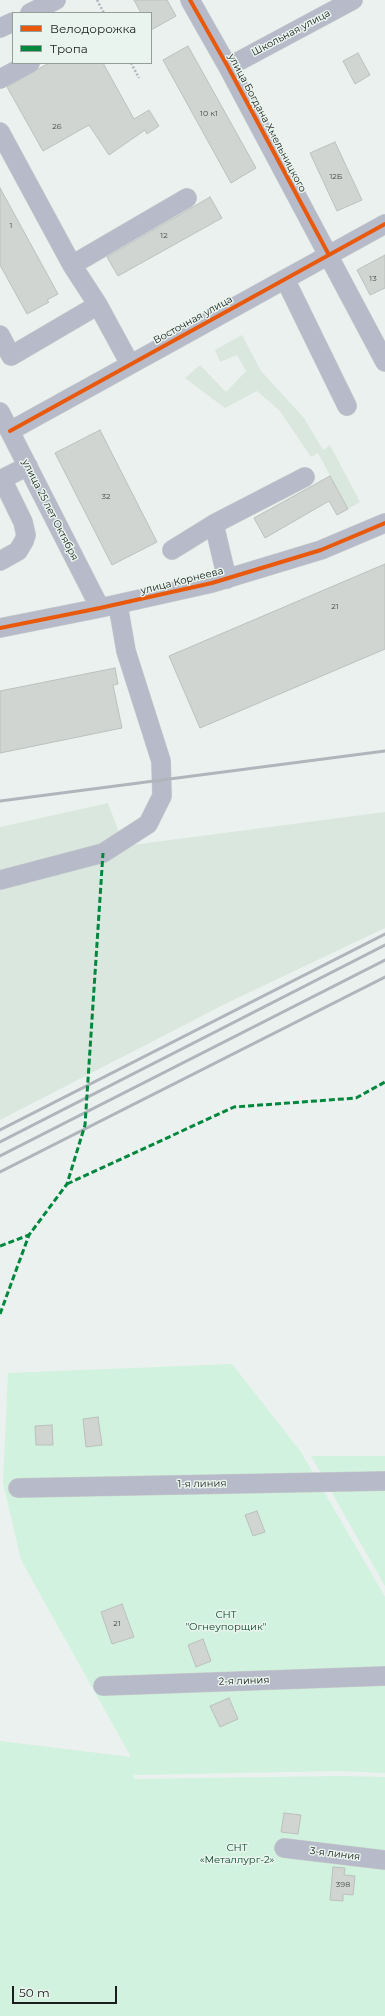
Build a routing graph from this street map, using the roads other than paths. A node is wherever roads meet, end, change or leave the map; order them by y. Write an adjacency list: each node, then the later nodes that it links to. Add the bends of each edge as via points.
1 (56, 0): 4 (street)
2 (190, 0): 8 (street, улица Богдана Хмельницкого)
3 (353, 0): 8 (street, Школьная улица)
4 (32, 12)
5 (12, 22): 6 (street)
6 (0, 28)
7 (28, 64): 9 (street)
8 (228, 67): 13 (street, улица Богдана Хмельницкого)
9 (0, 80)
10 (0, 132): 14 (street)
11 (187, 198): 14 (street)
12 (385, 224): 13 (street, Восточная улица)
13 (329, 254): 15 (street, Восточная улица); 18 (street, улица Богдана Хмельницкого)
14 (72, 265): 16 (street)
15 (285, 279): 19 (street, Восточная улица); 20 (street)
16 (98, 305): 17 (street, via 11,356); 19 (street)
17 (0, 335)
18 (385, 362)
19 (130, 364): 22 (street, Восточная улица)
20 (347, 406)
21 (0, 412): 22 (street, улица 25 лет Октября)
22 (10, 431): 23 (street, улица 25 лет Октября)
23 (28, 466): 25 (street); 31 (street, улица 25 лет Октября)
24 (305, 477): 27 (street)
25 (1, 479): 29 (street, via 23,522 26,535 18,551)
26 (385, 523): 30 (street, улица Корнеева, via 321,550)
27 (214, 524): 28 (street); 30 (street)
28 (172, 550)
29 (0, 561)
30 (227, 579): 31 (street, улица Корнеева)
31 (109, 606): 32 (street, улица Корнеева); 33 (street, улица 25 лет Октября, via 161,761 162,796 148,824 103,853)
32 (0, 628)
33 (0, 880)
34 (385, 1481): 35 (street, 1-я линия)
35 (18, 1488)
36 (385, 1676): 37 (street, 2-я линия)
37 (103, 1686)
38 (284, 1848): 39 (street, 3-я линия)
39 (385, 1860)

